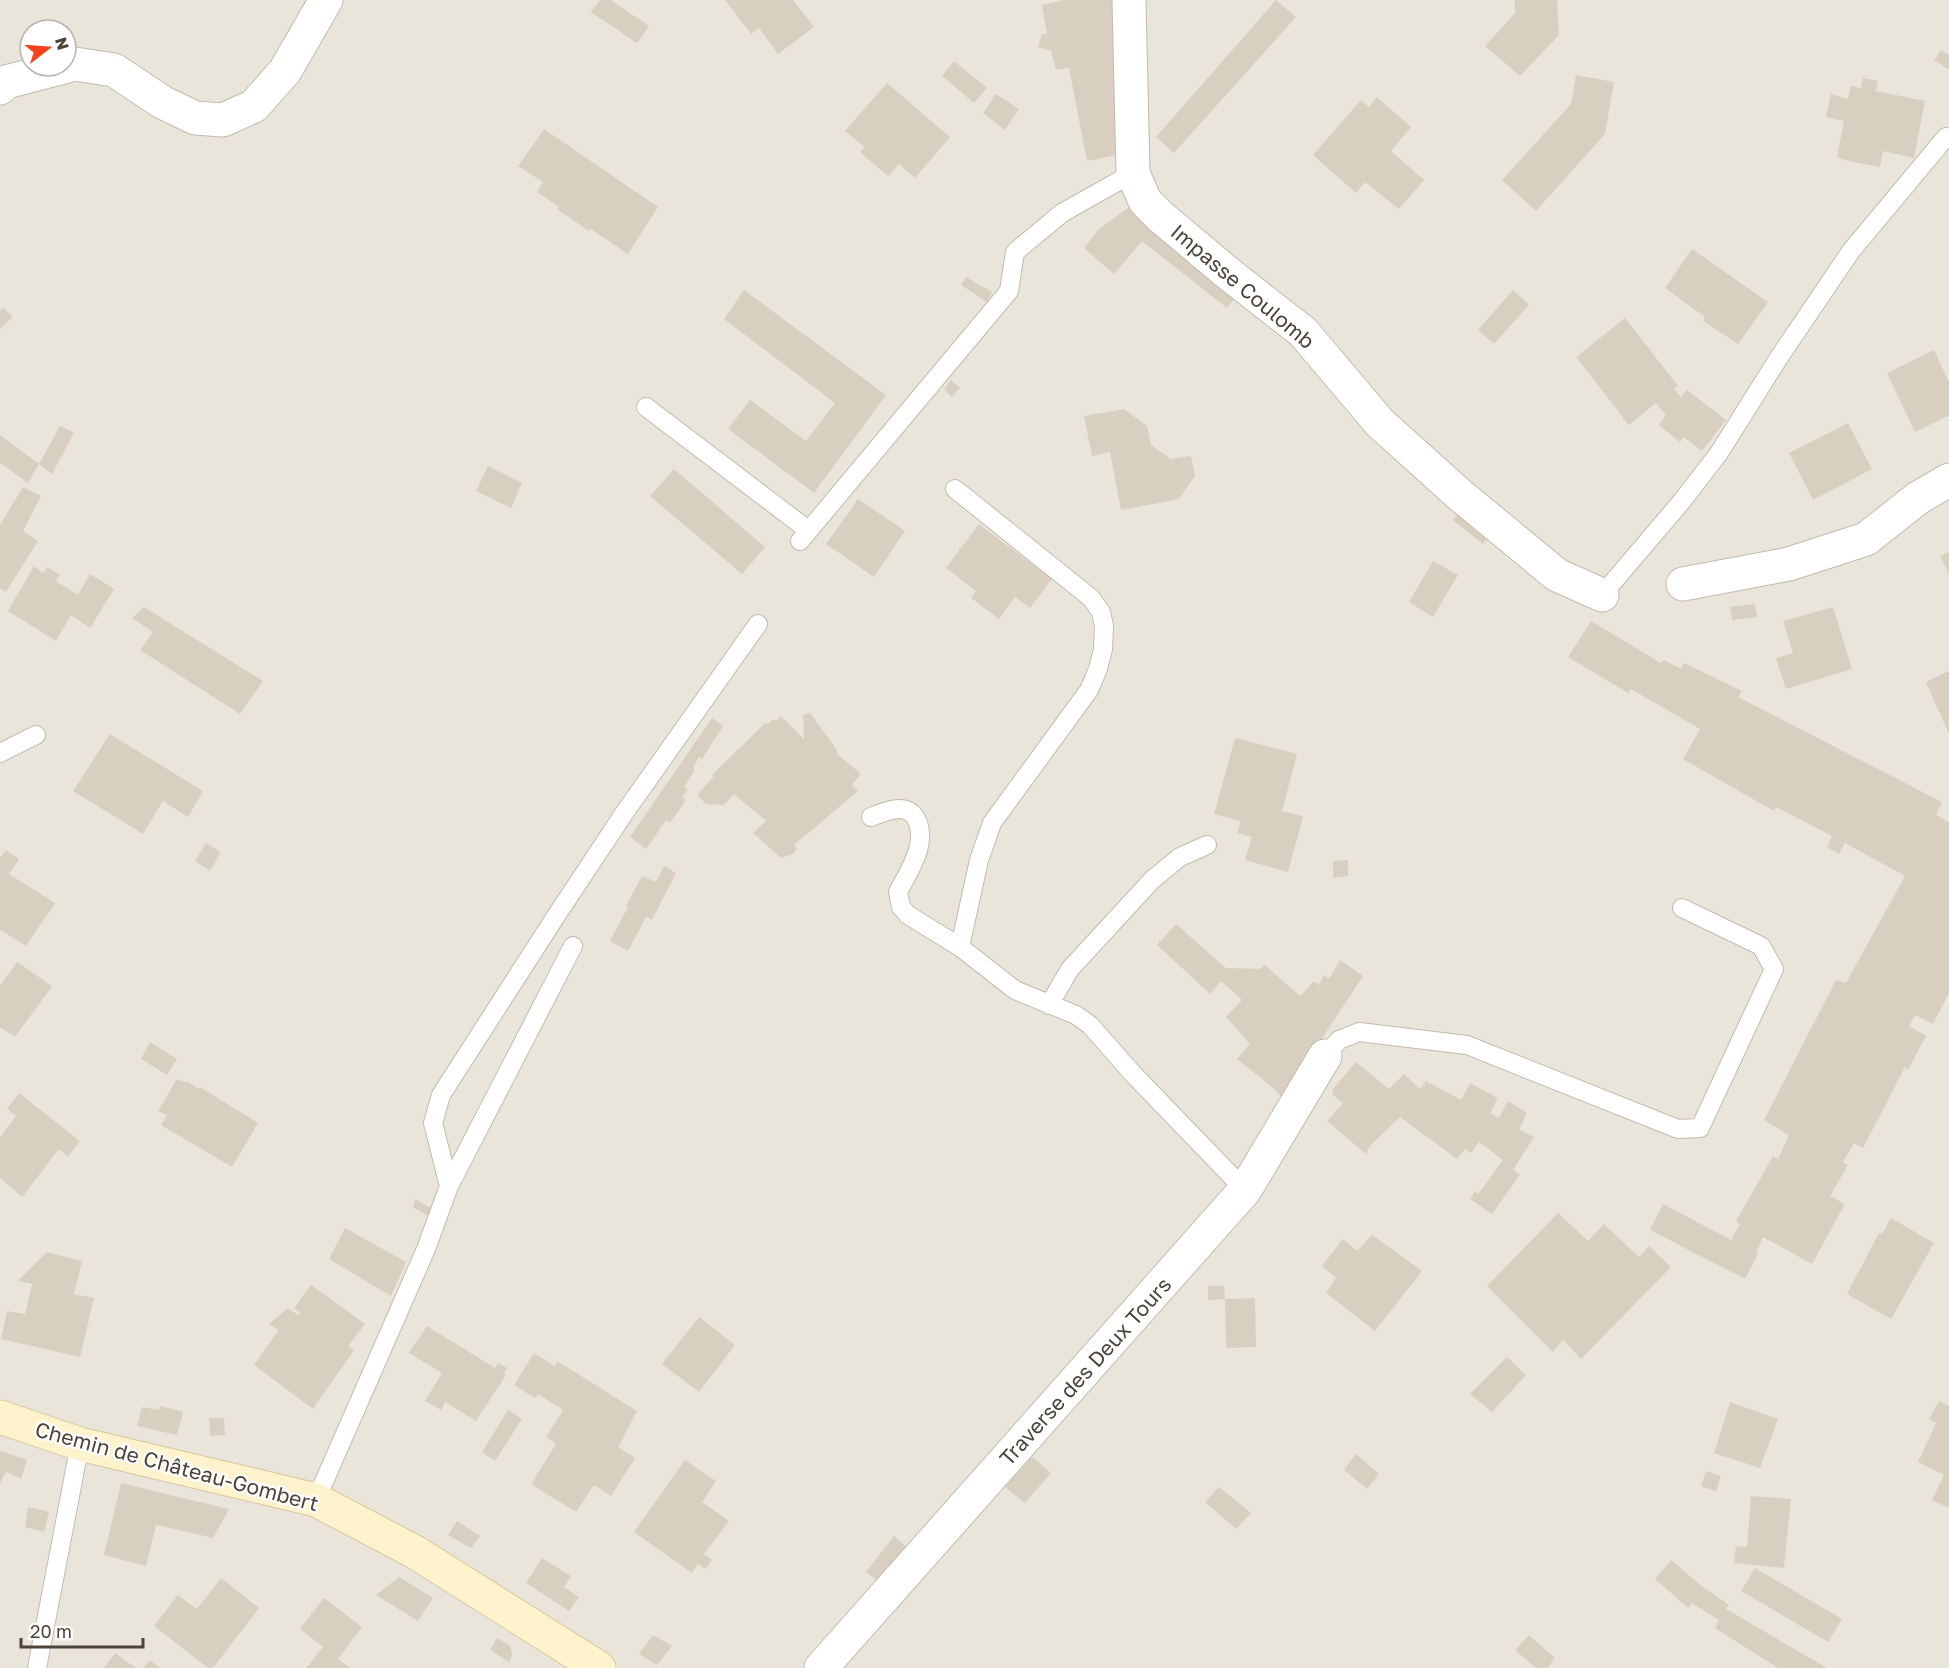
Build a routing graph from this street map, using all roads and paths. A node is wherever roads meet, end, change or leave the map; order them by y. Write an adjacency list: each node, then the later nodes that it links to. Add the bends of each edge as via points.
1 (326, 0): 3 (street, via 285,71 254,106 223,120 195,118 162,102 114,70 75,64 6,82)
2 (1129, 0): 5 (street, Impasse Coulomb)
3 (0, 88)
4 (1946, 137): 10 (lane, via 1851,251 1719,453)
5 (1133, 173): 6 (lane, via 1062,213 1015,252 1009,291 804,535); 10 (street, Impasse Coulomb, via 1145,201 1161,217 1303,332 1380,423 1460,495 1557,575)
6 (646, 407)
7 (1949, 480): 9 (street, via 1918,498 1866,540 1789,564)
8 (955, 489): 18 (lane, via 1090,598 1101,612 1104,626 1103,649 1089,690 992,823 979,860)
9 (1683, 584)
10 (1602, 595)
11 (758, 624): 21 (lane, via 555,916 441,1095 433,1123)
12 (36, 735): 13 (lane)
13 (0, 753)
14 (871, 817): 18 (lane, via 902,809 912,813 919,823 921,836 916,857 898,892 898,900 908,915)
15 (1207, 845): 19 (lane, via 1180,857 1153,879 1070,969)
16 (1682, 908): 20 (lane, via 1761,946 1774,969 1700,1128 1678,1129 1467,1045 1359,1032 1339,1040)
17 (573, 946): 21 (lane)
18 (960, 947): 19 (lane, via 1016,990)
19 (1049, 1005): 22 (lane, via 1090,1025)
20 (1325, 1056): 22 (street, Traverse des Deux Tours)
21 (449, 1186): 25 (lane, via 426,1249)
22 (1245, 1190): 28 (street, Traverse des Deux Tours)
23 (0, 1417): 24 (street, Chemin de Château-Gombert)
24 (80, 1444): 25 (street, Chemin de Château-Gombert); 26 (lane)
25 (316, 1500): 27 (street, Chemin de Château-Gombert, via 416,1552)
26 (37, 1668)
27 (599, 1668)
28 (821, 1668)

